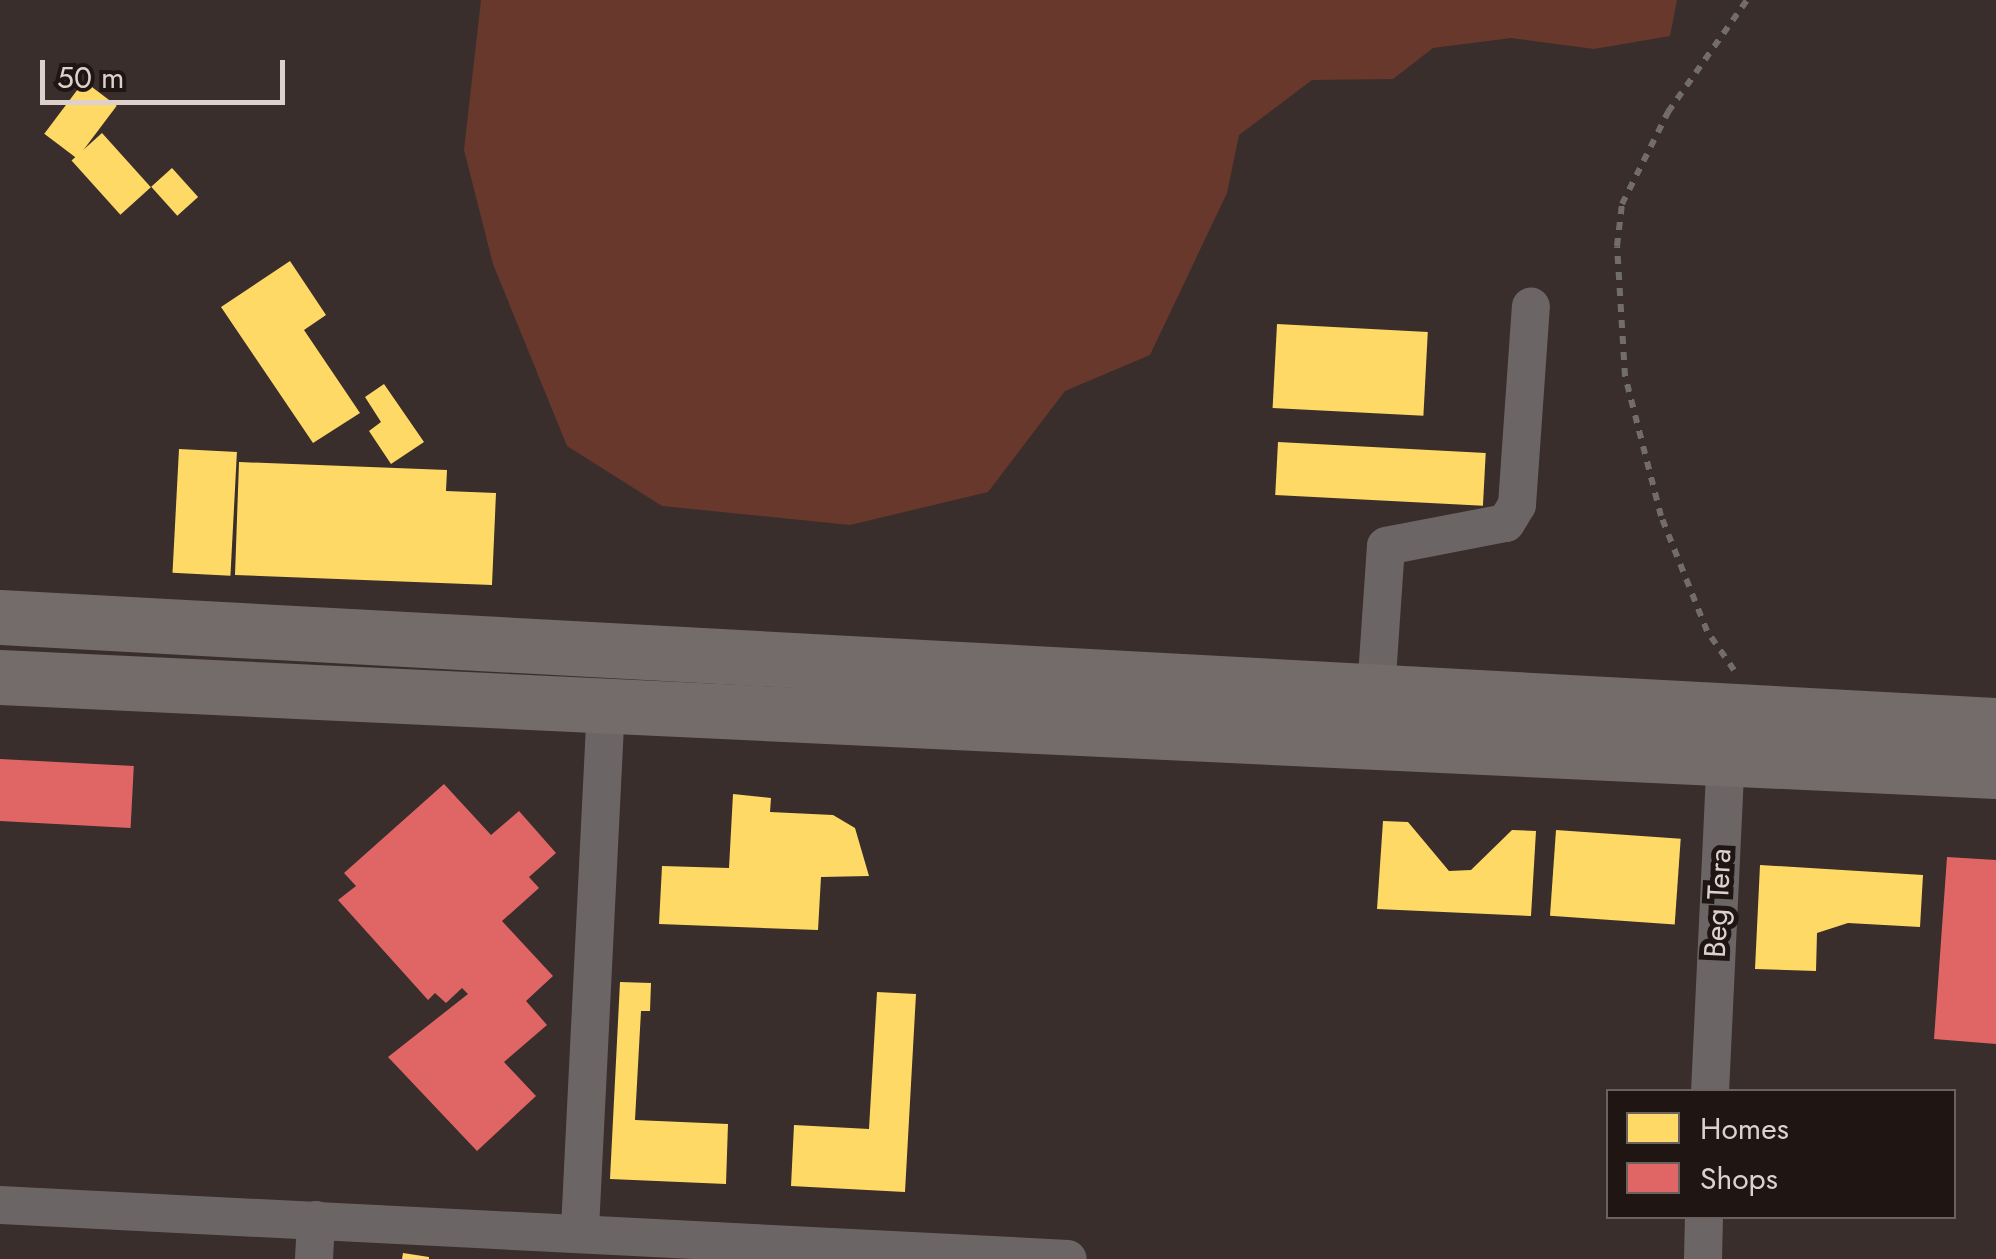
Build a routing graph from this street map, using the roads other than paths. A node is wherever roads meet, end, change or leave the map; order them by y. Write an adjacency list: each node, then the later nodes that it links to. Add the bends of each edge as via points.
1 (1530, 306): 6 (street, via 1518,505 1506,523 1386,546)
2 (0, 618): 3 (highway)
3 (557, 645): 4 (highway); 7 (highway)
4 (750, 656): 6 (highway); 8 (highway)
5 (0, 678): 7 (highway)
6 (1376, 692): 9 (highway)
7 (581, 703): 8 (highway); 16 (street)
8 (746, 712): 9 (highway)
9 (1730, 716): 10 (highway); 11 (highway); 12 (street, Beg Tera)
10 (1996, 725)
11 (1996, 771)
12 (1710, 1089)
13 (0, 1205): 15 (street)
14 (1704, 1219): 19 (street)
15 (316, 1220): 16 (street); 17 (street)
16 (580, 1229): 18 (street)
17 (314, 1259)
18 (1068, 1259)
19 (1702, 1259)

